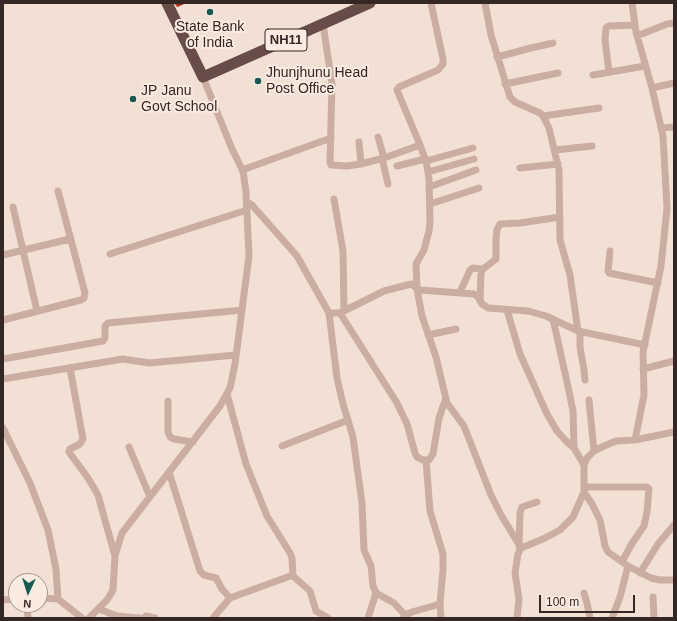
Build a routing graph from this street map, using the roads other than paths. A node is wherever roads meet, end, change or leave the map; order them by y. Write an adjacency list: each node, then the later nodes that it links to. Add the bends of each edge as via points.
1 (167, 3): 15 (highway)
2 (354, 3): 15 (highway, NH11)
3 (370, 3): 8 (highway, NH11)
4 (432, 3): 28 (street, via 443,64 438,70 397,89)
5 (485, 3): 12 (street)
6 (632, 3): 9 (street)
7 (674, 23): 10 (street)
8 (323, 24): 15 (highway, NH11); 26 (street, via 332,84)
9 (635, 24): 10 (street); 14 (street, via 606,28)
10 (637, 36): 13 (street)
11 (553, 43): 12 (street)
12 (497, 57): 19 (street)
13 (645, 66): 14 (street); 20 (street)
14 (609, 72): 17 (street)
15 (202, 74): 39 (street)
16 (558, 74): 19 (street)
17 (593, 75)
18 (674, 83): 20 (street)
19 (505, 84): 22 (street, via 513,100)
20 (652, 88): 24 (street)
21 (599, 108): 22 (street)
22 (543, 116): 31 (street)
23 (674, 127): 24 (street)
24 (661, 128): 57 (street, via 667,208)
25 (378, 137): 32 (street)
26 (331, 138): 35 (street, via 331,165); 39 (street)
27 (359, 142): 35 (street)
28 (420, 145): 32 (street); 34 (street)
29 (592, 146): 31 (street)
30 (472, 148): 34 (street)
31 (555, 150): 36 (street)
32 (383, 158): 35 (street); 42 (street)
33 (474, 159): 41 (street)
34 (426, 160): 37 (street); 41 (street)
35 (361, 164)
36 (558, 164): 38 (street); 50 (street)
37 (397, 166)
38 (520, 168)
39 (242, 170): 48 (street)
40 (476, 170): 43 (street)
41 (428, 172): 43 (street)
42 (388, 184)
43 (429, 187): 47 (street)
44 (479, 188): 47 (street)
45 (58, 191): 51 (street)
46 (334, 199): 64 (street, via 343,251)
47 (430, 204): 58 (street, via 429,231 424,250 416,264)
48 (247, 206): 54 (street); 61 (street, via 249,256); 65 (street, via 252,205 297,256)
49 (13, 207): 52 (street)
50 (560, 217): 56 (street, via 500,224 496,239 496,259); 69 (street, via 560,240 570,274)
51 (70, 239): 52 (street); 63 (street, via 85,293 84,298)
52 (23, 250): 55 (street); 63 (street)
53 (610, 251): 57 (street, via 609,273)
54 (110, 254)
55 (3, 255)
56 (483, 269): 59 (street, via 470,270); 60 (street)
57 (658, 282): 71 (street)
58 (417, 289): 59 (street); 64 (street, via 411,284 392,288); 70 (street)
59 (460, 292): 60 (street, via 474,294)
60 (480, 301): 62 (street, via 488,308)
61 (242, 310): 72 (street); 73 (street, via 108,323 105,326 106,338 103,341)
62 (507, 310): 67 (street, via 528,312); 90 (street, via 520,354 543,407 557,431)
63 (37, 311): 66 (street)
64 (342, 312): 65 (street); 92 (street, via 401,410 417,457)
65 (329, 313): 83 (street, via 337,378)
66 (3, 320)
67 (553, 320): 69 (street); 90 (street, via 572,404)
68 (456, 329): 70 (street)
69 (579, 331): 71 (street); 78 (street)
70 (428, 335): 80 (street)
71 (644, 345): 76 (street)
72 (236, 355): 75 (street, via 149,363 123,359); 79 (street, via 230,388)
73 (3, 359)
74 (674, 361): 76 (street)
75 (70, 368): 77 (street); 100 (street, via 83,439 69,452 98,496)
76 (643, 369): 86 (street, via 644,395)
77 (3, 379)
78 (585, 380)
79 (226, 394): 87 (street); 103 (street, via 246,464 267,516 290,553)
80 (446, 398): 92 (street, via 439,418 433,454); 99 (street, via 464,426 491,495)
81 (589, 400): 91 (street)
82 (168, 401): 87 (street, via 170,437)
83 (348, 420): 88 (street); 105 (street, via 353,437 362,503 363,546 370,562)
84 (3, 428): 110 (street, via 30,483 48,530 56,569)
85 (674, 432): 86 (street)
86 (635, 440): 91 (street, via 616,442)
87 (193, 442): 94 (street)
88 (282, 446)
89 (129, 447): 96 (street)
90 (574, 448): 93 (street)
91 (594, 451): 93 (street)
92 (426, 460): 111 (street, via 430,511 444,554)
93 (584, 465): 95 (street)
94 (169, 472): 96 (street); 109 (street, via 200,571 204,575 215,577)
95 (584, 490): 99 (street, via 573,517 560,530); 101 (street, via 600,520 606,549); 101 (street, via 639,487 649,489 644,526 631,545)
96 (150, 497): 100 (street, via 122,533)
97 (537, 502): 99 (street, via 522,507)
98 (674, 525): 102 (street, via 658,544)
99 (520, 547): 123 (street, via 515,573 519,599)
100 (115, 556): 112 (street, via 113,590)
101 (625, 564): 102 (street); 125 (street, via 620,597)
102 (640, 573): 104 (street, via 660,580)
103 (293, 575): 109 (street); 120 (street, via 310,591 316,611)
104 (674, 580)
105 (376, 593): 113 (street, via 394,603); 121 (street)
106 (584, 593): 124 (street)
107 (653, 597): 126 (street)
108 (48, 598): 110 (street)
109 (230, 598): 119 (street)
110 (58, 599): 114 (street)
111 (440, 604): 113 (street); 122 (street)
112 (99, 609): 115 (street); 116 (street, via 117,616)
113 (404, 617)
114 (82, 618)
115 (89, 618)
116 (139, 618)
117 (144, 618): 118 (street)
118 (155, 618)
119 (213, 618)
120 (328, 618)
121 (368, 618)
122 (441, 618)
123 (517, 618)
124 (590, 618)
125 (612, 618)
126 (654, 618)

